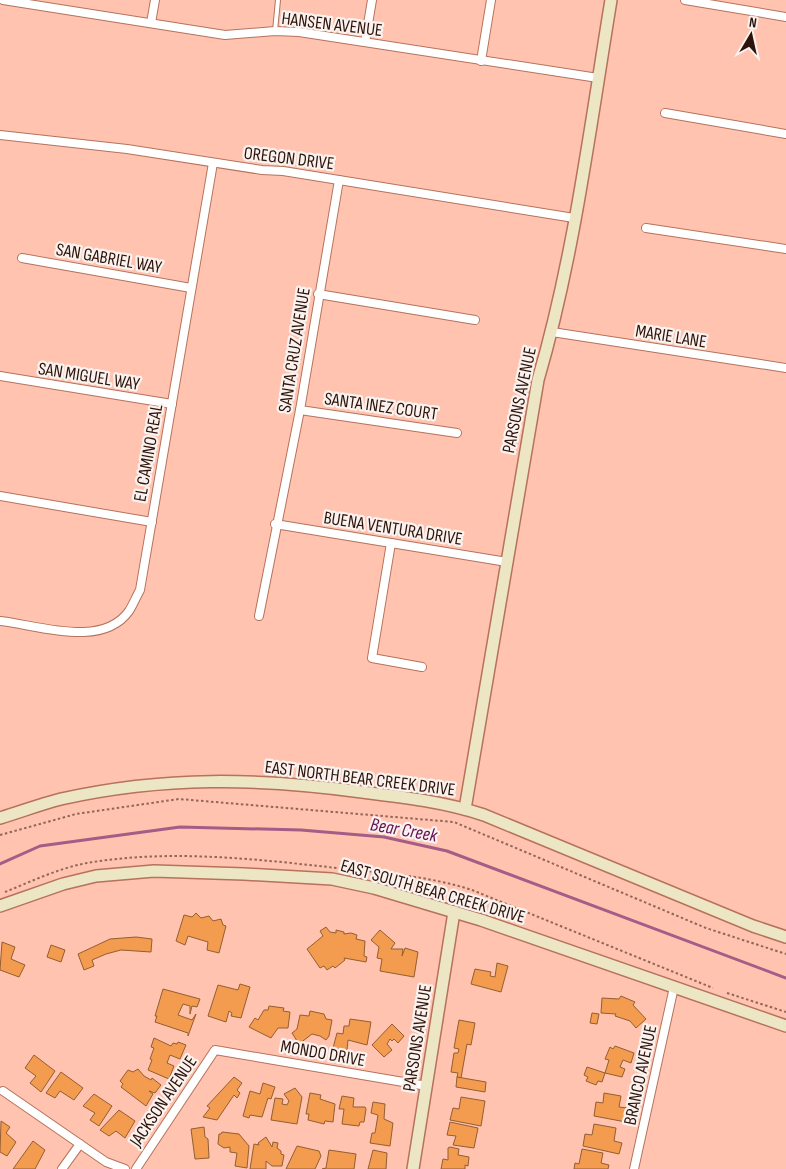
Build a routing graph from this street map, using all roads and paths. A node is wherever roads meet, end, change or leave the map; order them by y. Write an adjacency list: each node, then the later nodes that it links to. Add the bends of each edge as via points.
1 (3, 0): 8 (street, HANSEN AVENUE)
2 (155, 0): 10 (street)
3 (278, 0): 11 (lane)
4 (372, 0): 12 (street)
5 (491, 0): 13 (street)
6 (611, 0): 14 (street, PARSONS AVENUE)
7 (685, 0): 9 (street)
8 (45, 3): 10 (street, HANSEN AVENUE)
9 (786, 17)
10 (151, 24): 11 (street, HANSEN AVENUE, via 225,35)
11 (274, 30): 12 (street, HANSEN AVENUE)
12 (365, 42): 13 (street, HANSEN AVENUE)
13 (481, 60): 14 (street, HANSEN AVENUE)
14 (598, 78): 20 (street, PARSONS AVENUE)
15 (665, 113): 16 (street)
16 (786, 134)
17 (0, 135): 18 (street, OREGON DRIVE, via 127,149)
18 (213, 163): 19 (street, OREGON DRIVE); 24 (street, EL CAMINO REAL)
19 (339, 180): 20 (street, OREGON DRIVE); 25 (street, SANTA CRUZ AVENUE)
20 (574, 218): 27 (street, PARSONS AVENUE)
21 (646, 228): 22 (street)
22 (786, 249)
23 (22, 258): 24 (street, SAN GABRIEL WAY)
24 (192, 288): 30 (street, EL CAMINO REAL)
25 (318, 294): 26 (street); 31 (street, SANTA CRUZ AVENUE)
26 (475, 320)
27 (552, 332): 28 (street, MARIE LANE); 37 (street, PARSONS AVENUE, via 538,380)
28 (786, 368)
29 (0, 376): 30 (street, SAN MIGUEL WAY)
30 (172, 404): 34 (street, EL CAMINO REAL)
31 (300, 410): 32 (street, SANTA INEZ COURT); 35 (street, SANTA CRUZ AVENUE)
32 (457, 433)
33 (0, 496): 34 (street)
34 (152, 522): 39 (street, EL CAMINO REAL, via 140,590 128,612 117,622 101,630 83,633)
35 (276, 524): 36 (street, BUENA VENTURA DRIVE); 38 (street, SANTA CRUZ AVENUE)
36 (391, 543): 37 (street, BUENA VENTURA DRIVE); 40 (street, via 372,658)
37 (506, 562): 41 (street, PARSONS AVENUE)
38 (259, 616)
39 (0, 621)
40 (422, 667)
41 (464, 809): 42 (street, EAST NORTH BEAR CREEK DRIVE, via 333,788 265,782 182,781 127,786 59,800); 46 (street, EAST NORTH BEAR CREEK DRIVE)
42 (0, 818)
43 (0, 835): 47 (path, via 76,814 179,799 454,822 706,928)
44 (0, 906): 45 (street, EAST SOUTH BEAR CREEK DRIVE, via 96,876 154,871 332,879)
45 (454, 912): 48 (street, EAST SOUTH BEAR CREEK DRIVE); 51 (street, PARSONS AVENUE)
46 (786, 937)
47 (786, 954)
48 (674, 987): 49 (street, EAST SOUTH BEAR CREEK DRIVE); 58 (street, BRANCO AVENUE)
49 (786, 1026)
50 (215, 1050): 51 (street, MONDO DRIVE); 56 (street, JACKSON AVENUE)
51 (427, 1086): 57 (street, PARSONS AVENUE)
52 (3, 1091): 53 (street, JACKSON AVENUE)
53 (80, 1144): 54 (street); 55 (street, JACKSON AVENUE, via 106,1162)
54 (62, 1169)
55 (125, 1169)
56 (136, 1169)
57 (413, 1169)
58 (634, 1169)

